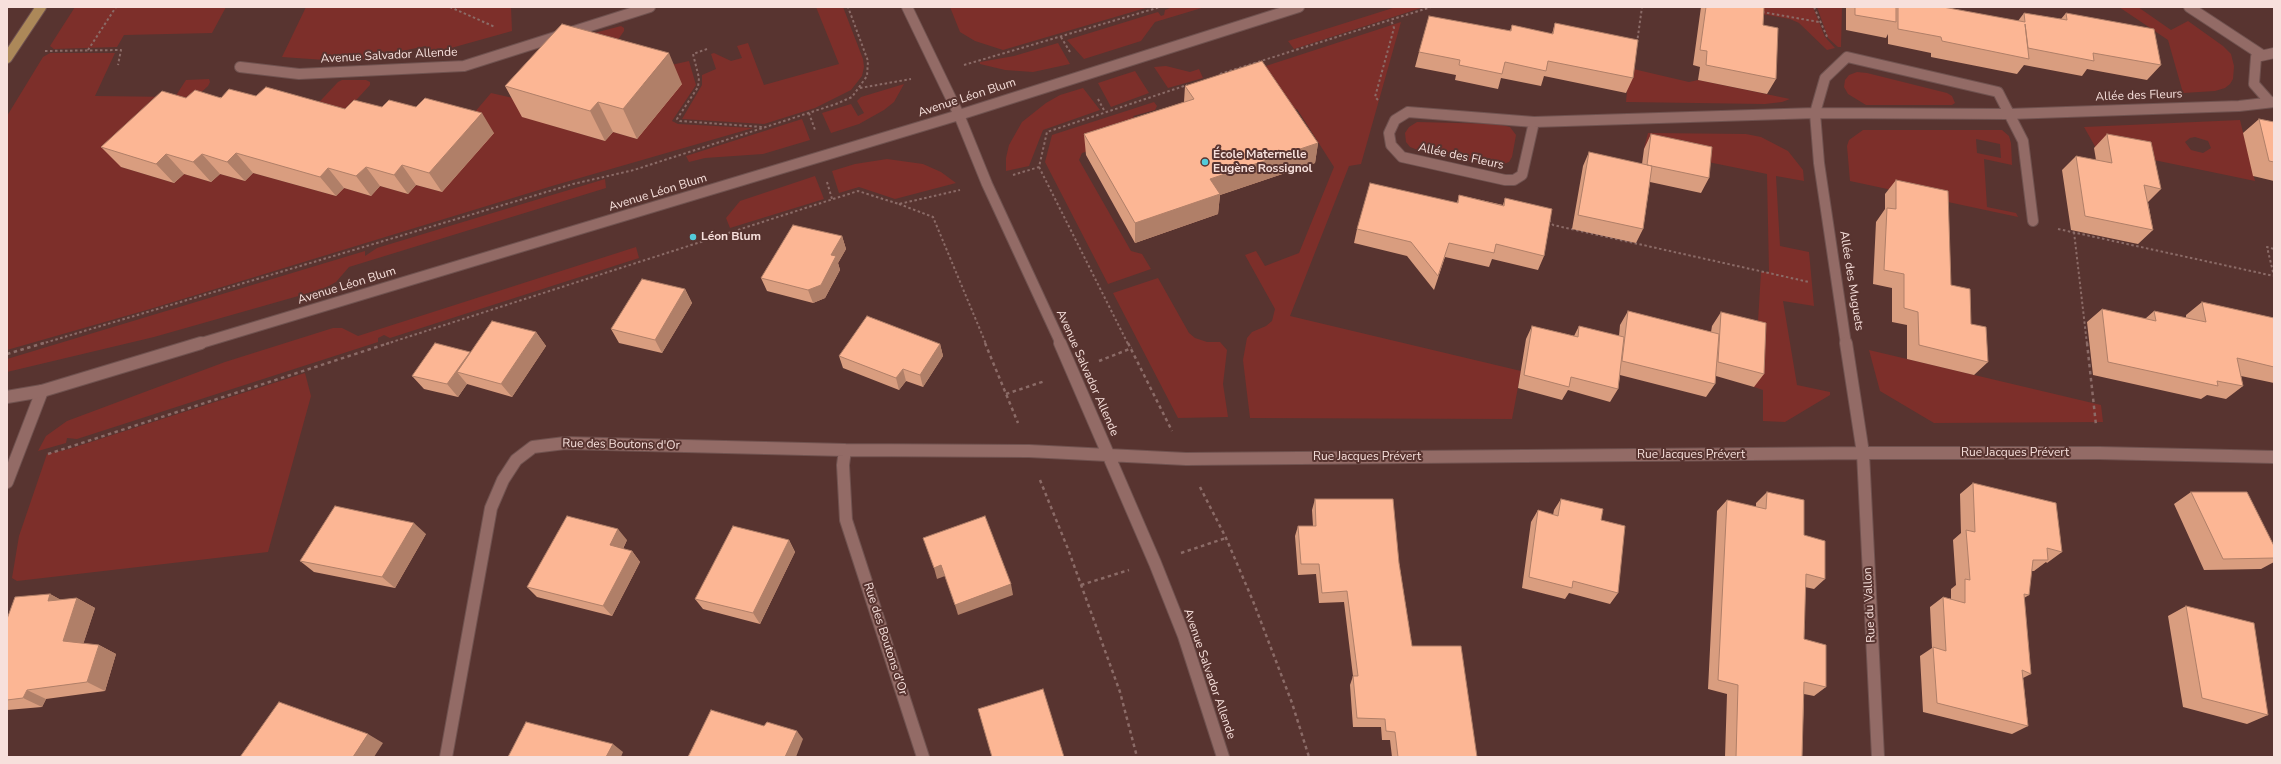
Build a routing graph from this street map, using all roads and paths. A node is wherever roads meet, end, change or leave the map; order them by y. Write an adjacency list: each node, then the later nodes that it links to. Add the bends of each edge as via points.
1 (41, 7): 24 (main road)
2 (116, 7): 20 (path)
3 (450, 7): 16 (path, via 492,26)
4 (650, 7): 16 (street, Avenue Salvador Allende)
5 (848, 7): 30 (path, via 868,61 867,76)
6 (907, 7): 27 (street, Avenue Salvador Allende)
7 (1160, 7): 27 (path)
8 (1299, 7): 34 (street, Avenue Léon Blum)
9 (1432, 7): 14 (path)
10 (1642, 7): 18 (path)
11 (1814, 7): 15 (path)
12 (2190, 7): 22 (street)
13 (1758, 11): 15 (path)
14 (1391, 20): 28 (path); 35 (path, via 1394,28 1375,98)
15 (1819, 22): 23 (path, via 1827,38)
16 (540, 41): 26 (street, Avenue Salvador Allende, via 464,66 299,74)
17 (707, 49): 37 (path, via 693,54 700,78 698,86 677,119)
18 (1636, 49)
19 (54, 51): 20 (path)
20 (87, 51): 25 (path, via 121,50)
21 (2274, 53): 22 (street)
22 (2262, 55): 31 (street, Allée des Fleurs, via 2256,57 2254,84)
23 (1847, 57): 32 (street, via 1825,78); 33 (street, via 1998,92)
24 (7, 58)
25 (118, 65)
26 (240, 67)
27 (938, 74): 30 (path); 34 (street, Avenue Salvador Allende)
28 (1217, 76)
29 (1195, 83): 38 (path, via 1047,132 1039,167)
30 (860, 88): 37 (path, via 852,97 836,104)
31 (2272, 102): 33 (street, Allée des Fleurs, via 2239,106)
32 (1815, 113): 33 (street, Allée des Fleurs); 36 (street, Allée des Fleurs); 43 (street, Allée des Muguets, via 1819,163)
33 (2009, 114): 40 (street, via 2023,141)
34 (959, 115): 38 (street, Avenue Salvador Allende); 45 (street, Avenue Léon Blum)
35 (1395, 120): 36 (street, Allée des Fleurs, via 1408,112); 36 (street, Allée des Fleurs, via 1389,133 1391,145 1402,157 1505,180 1514,180 1522,175)
36 (1534, 122)
37 (764, 127): 44 (path, via 634,170 573,184)
38 (987, 184): 52 (street, Avenue Salvador Allende); 54 (path, via 899,204 858,191 131,425 45,455)
39 (1544, 214): 43 (path, via 1553,225)
40 (2033, 221): 41 (path, via 2034,224)
41 (2074, 232): 42 (path, via 2274,276 2268,247); 51 (path)
42 (2274, 248)
43 (1839, 289): 50 (street, Allée des Muguets)
44 (7, 354)
45 (42, 391): 46 (street, Avenue Léon Blum); 54 (street)
46 (21, 395): 47 (street, Avenue Léon Blum); 48 (street, Avenue Léon Blum)
47 (7, 397)
48 (7, 402)
49 (845, 450): 52 (street, Rue des Boutons d'Or); 56 (street, Rue des Boutons d'Or, via 566,442 533,447 516,460 503,480 491,508); 57 (street, Rue des Boutons d'Or, via 843,465 846,520)
50 (1863, 453): 51 (street, Rue Jacques Prévert); 52 (street, Rue Jacques Prévert, via 1186,459); 59 (street, Rue du Vallon)
51 (2099, 453): 53 (street, Rue Jacques Prévert)
52 (1108, 454): 58 (street, Avenue Salvador Allende, via 1184,636)
53 (2274, 457)
54 (12, 471): 55 (street)
55 (7, 482)
56 (446, 757)
57 (923, 757)
58 (1223, 757)
59 (1878, 757)

